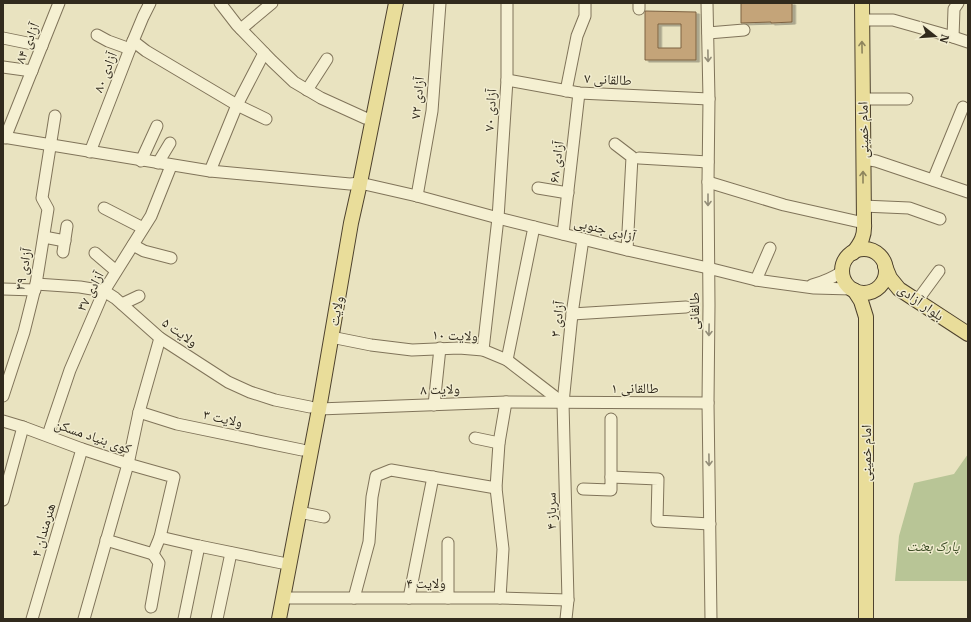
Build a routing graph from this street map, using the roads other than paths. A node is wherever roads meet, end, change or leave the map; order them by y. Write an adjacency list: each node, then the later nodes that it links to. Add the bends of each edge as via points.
1 (59, 3): 22 (street, آزادی ۸۴)
2 (150, 3): 21 (street, آزادی ۸۰)
3 (220, 3): 14 (street)
4 (272, 3): 14 (street)
5 (387, 3): 37 (main road, ولایت)
6 (396, 3): 54 (main road, ولایت)
7 (440, 3): 58 (street, آزادی ۷۲, via 432,111)
8 (507, 3): 27 (street, آزادی ۷۰)
9 (585, 3): 29 (street, via 585,16 577,36)
10 (707, 3): 16 (street, طالقانی)
11 (862, 3): 13 (main road, امام خمینی)
12 (958, 3): 18 (street, via 954,9)
13 (862, 20): 18 (street, via 893,20); 32 (main road, امام خمینی, one-way to 13)
14 (241, 29): 23 (street)
15 (744, 30): 16 (street)
16 (708, 32): 31 (street, طالقانی, one-way to 31)
17 (97, 35): 21 (street, via 108,41)
18 (953, 37): 20 (street)
19 (3, 38): 22 (street)
20 (968, 42)
21 (131, 45): 34 (street, via 146,51); 44 (street, آزادی ۸۰)
22 (42, 46): 26 (street, آزادی ۸۴)
23 (264, 53): 28 (street, via 294,82); 34 (street)
24 (327, 59): 28 (street)
25 (3, 67): 26 (street)
26 (32, 71): 40 (street, آزادی ۸۴)
27 (507, 80): 29 (street, طالقانی ۷); 61 (street, آزادی ۷۰)
28 (307, 90): 37 (street)
29 (566, 91): 30 (street, طالقانی ۷)
30 (580, 93): 31 (street, طالقانی ۷); 57 (street, آزادی ۶۸)
31 (709, 99): 48 (street, طالقانی)
32 (863, 99): 33 (street); 46 (main road, امام خمینی)
33 (907, 99)
34 (237, 105): 38 (street); 51 (street)
35 (963, 107): 52 (street)
36 (55, 116): 43 (street, آزادی ۳۹)
37 (365, 118): 54 (main road, ولایت)
38 (266, 119)
39 (157, 126): 47 (street)
40 (4, 138): 43 (street, آزادی جنوبی)
41 (170, 142): 49 (street)
42 (615, 144): 73 (street, via 632,157)
43 (50, 145): 44 (street, آزادی جنوبی); 68 (street, آزادی ۳۹, via 42,198 48,209)
44 (90, 152): 47 (street, آزادی جنوبی)
45 (639, 158): 48 (street)
46 (864, 159): 52 (street); 59 (main road, امام خمینی, one-way to 46)
47 (141, 160): 49 (street, آزادی جنوبی)
48 (708, 162): 53 (street, طالقانی)
49 (158, 163): 50 (street, آزادی جنوبی)
50 (171, 166): 51 (street, آزادی جنوبی); 66 (street, آزادی ۳۷, via 151,216)
51 (210, 171): 54 (street, آزادی جنوبی)
52 (933, 180): 56 (street)
53 (708, 182): 64 (street); 79 (street, طالقانی, one-way to 79)
54 (355, 183): 58 (street, آزادی جنوبی); 97 (main road, ولایت, via 351,223); 108 (main road, ولایت, via 342,222)
55 (538, 188): 57 (street)
56 (967, 190)
57 (568, 193): 67 (street, آزادی ۶۸)
58 (417, 196): 61 (street, آزادی جنوبی)
59 (863, 206): 62 (street, via 909,208); 64 (main road, امام خمینی)
60 (104, 208): 66 (street)
61 (498, 218): 65 (street, آزادی جنوبی); 101 (street, آزادی ۷۰)
62 (940, 219)
63 (67, 226): 70 (street)
64 (864, 226): 76 (main road, امام خمینی, via 860,245); 78 (main road, بلوار آزادی, via 869,240)
65 (534, 227): 67 (street, آزادی جنوبی); 102 (street)
66 (143, 228): 71 (street, آزادی ۳۷)
67 (563, 234): 69 (street, آزادی جنوبی)
68 (44, 237): 70 (street); 84 (street, آزادی ۳۹)
69 (583, 239): 73 (street, آزادی جنوبی); 94 (street, آزادی ۳)
70 (65, 241): 74 (street)
71 (133, 245): 77 (street); 80 (street, آزادی ۳۷)
72 (770, 248): 83 (street)
73 (627, 250): 79 (street, آزادی جنوبی)
74 (63, 252)
75 (94, 253): 80 (street)
76 (853, 253): 78 (main road, via 867,250); 81 (main road, via 844,264)
77 (171, 258)
78 (882, 258): 88 (main road, via 886,274 881,285); 91 (main road, بلوار آزادی, via 890,278 899,289)
79 (708, 268): 83 (street, آزادی جنوبی); 106 (street, طالقانی, one-way to 106)
80 (116, 271): 89 (street, آزادی ۳۷)
81 (843, 271): 85 (street, آزادی جنوبی, via 822,283); 87 (main road, via 847,284)
82 (939, 271): 91 (street)
83 (756, 280): 85 (street, آزادی جنوبی)
84 (36, 287): 86 (street, ولایت ۵); 89 (street, ولایت ۵, via 80,287); 103 (street, آزادی ۳۹)
85 (805, 287): 87 (street)
86 (3, 289)
87 (853, 290): 88 (main road, via 864,293); 95 (main road, امام خمینی, via 864,307)
88 (874, 291): 95 (main road, via 867,303); 99 (main road, بلوار آزادی, via 901,298)
89 (104, 292): 92 (street, ولایت ۵); 113 (street, آزادی ۳۷, via 70,370)
90 (139, 296): 92 (street)
91 (917, 301): 96 (main road, بلوار آزادی)
92 (122, 304): 98 (street, ولایت ۵)
93 (686, 307): 94 (street)
94 (572, 314): 105 (street, آزادی ۳)
95 (866, 317): 149 (main road, امام خمینی)
96 (968, 334)
97 (331, 336): 100 (street, ولایت ۱۰, via 371,345 412,350); 108 (main road, ولایت)
98 (160, 338): 108 (street, ولایت ۵, via 228,382 275,400); 109 (street)
99 (968, 344)
100 (440, 348): 101 (street, ولایت ۱۰); 107 (street)
101 (482, 350): 102 (street, ولایت ۱۰)
102 (508, 360): 105 (street, ولایت ۱۰)
103 (3, 396)
104 (506, 402): 105 (street, ولایت ۸); 107 (street, ولایت ۸); 115 (street)
105 (563, 403): 106 (street, طالقانی ۱); 139 (street, سرباز ۴)
106 (708, 403): 126 (street, طالقانی, one-way to 126)
107 (434, 405): 108 (street, ولایت ۸)
108 (314, 408): 117 (main road, ولایت); 124 (main road, ولایت)
109 (139, 412): 117 (street, ولایت ۳, via 178,424); 118 (street)
110 (611, 419): 120 (street)
111 (3, 421): 112 (street, کوی بنیاد مسکن)
112 (23, 427): 113 (street, کوی بنیاد مسکن); 123 (street)
113 (48, 436): 116 (street, کوی بنیاد مسکن)
114 (475, 438): 115 (street)
115 (499, 443): 121 (street)
116 (82, 450): 118 (street, کوی بنیاد مسکن); 141 (street, هنرمندان ۴)
117 (302, 450): 133 (main road, ولایت)
118 (128, 464): 127 (street, کوی بنیاد مسکن, via 174,477); 128 (street)
119 (432, 477): 121 (street); 135 (street, via 392,470 376,476 368,542); 136 (street)
120 (611, 477): 122 (street, via 611,490); 126 (street, via 658,480 657,521)
121 (496, 488): 138 (street, via 503,550)
122 (583, 489)
123 (3, 500)
124 (299, 512): 125 (street); 134 (main road, ولایت)
125 (324, 517)
126 (710, 524): 148 (street, طالقانی)
127 (160, 537): 130 (street); 132 (street)
128 (106, 540): 132 (street); 142 (street)
129 (448, 543): 137 (street)
130 (199, 546): 131 (street); 143 (street)
131 (231, 552): 133 (street); 144 (street)
132 (153, 554): 140 (street, via 159,563)
133 (282, 563): 145 (main road, ولایت)
134 (283, 598): 135 (street, ولایت ۴); 146 (main road, ولایت)
135 (354, 598): 136 (street, ولایت ۴)
136 (409, 598): 137 (street, ولایت ۴)
137 (448, 598): 138 (street, ولایت ۴)
138 (500, 598): 139 (street, ولایت ۴)
139 (568, 600): 147 (street, سرباز ۴)
140 (152, 607)
141 (32, 619)
142 (84, 619)
143 (184, 619)
144 (217, 619)
145 (272, 619)
146 (279, 619)
147 (566, 619)
148 (711, 619)
149 (866, 619)

